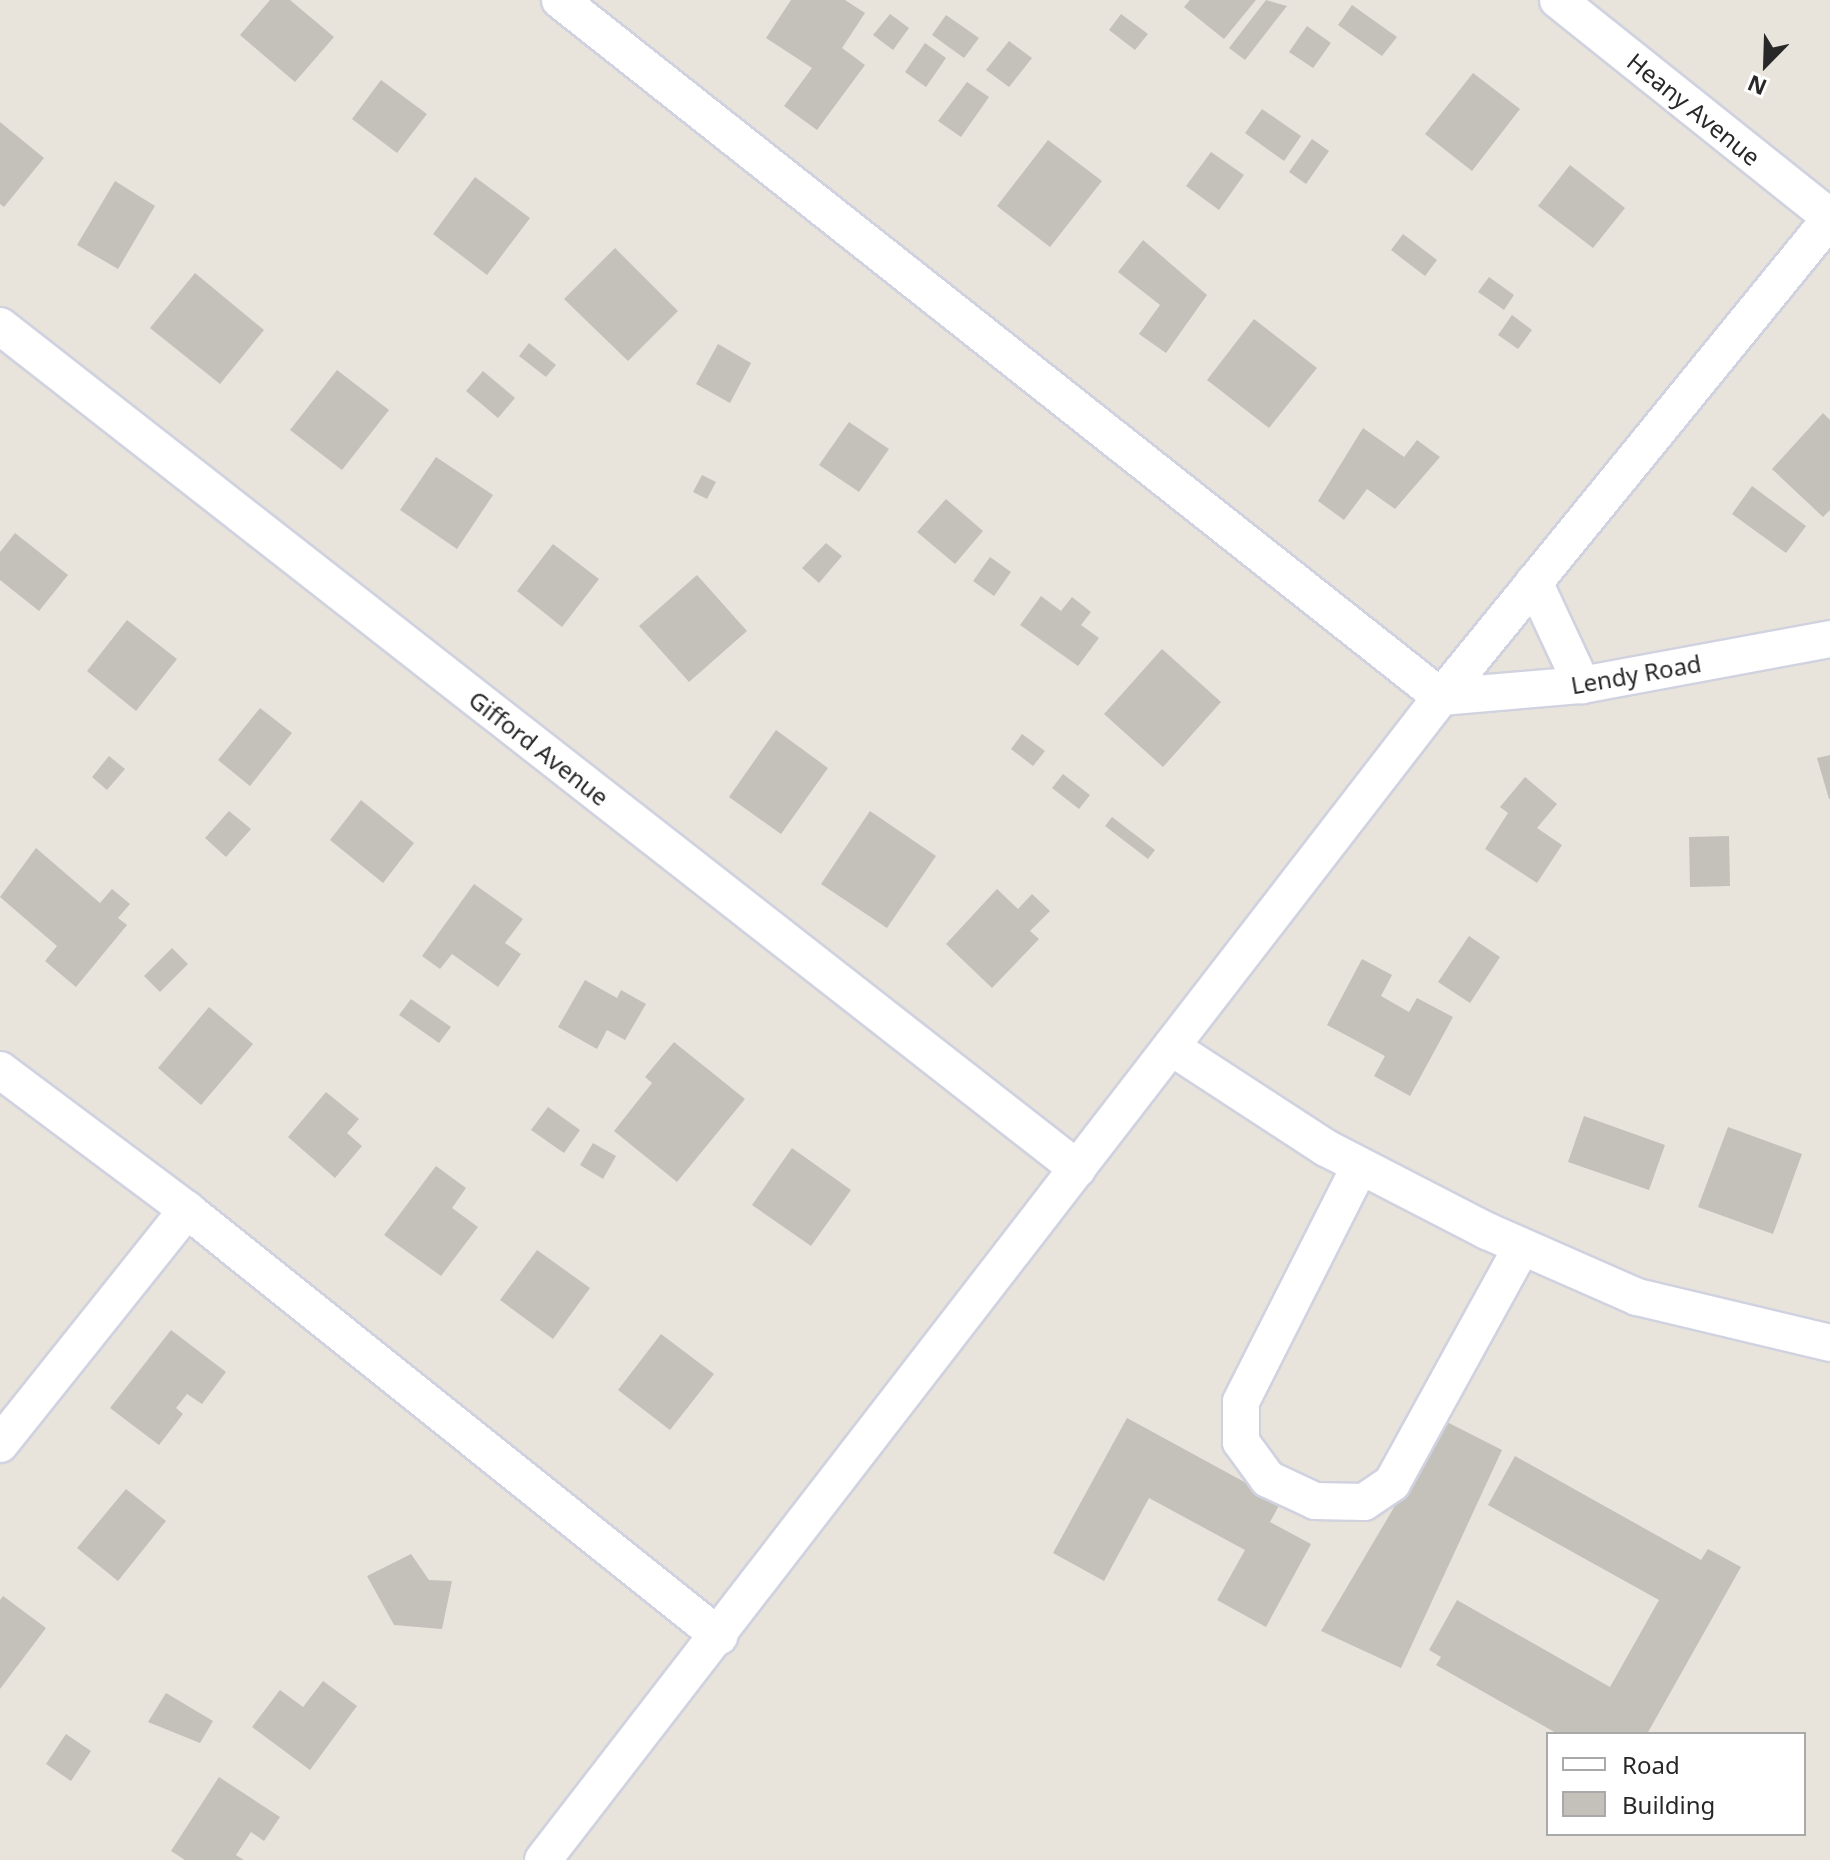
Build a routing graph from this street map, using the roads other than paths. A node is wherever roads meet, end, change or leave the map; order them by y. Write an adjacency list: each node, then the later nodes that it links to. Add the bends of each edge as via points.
1 (560, 0): 8 (street)
2 (1558, 0): 3 (street, Heany Avenue)
3 (1830, 218): 5 (street)
4 (0, 326): 12 (street, Gifford Avenue)
5 (1534, 582): 7 (street); 8 (street)
6 (1830, 639): 7 (street, Lendy Road)
7 (1582, 685): 8 (street, Lendy Road)
8 (1441, 697): 9 (street)
9 (1171, 1047): 11 (street); 12 (street)
10 (0, 1070): 13 (street)
11 (1360, 1166): 14 (street); 14 (street, via 1241,1402 1241,1442 1268,1479 1315,1501 1364,1502 1392,1483)
12 (1078, 1169): 17 (street)
13 (187, 1210): 16 (street); 17 (street)
14 (1522, 1247): 15 (street, via 1637,1297)
15 (1830, 1343)
16 (0, 1444)
17 (719, 1636): 18 (street)
18 (543, 1860)

